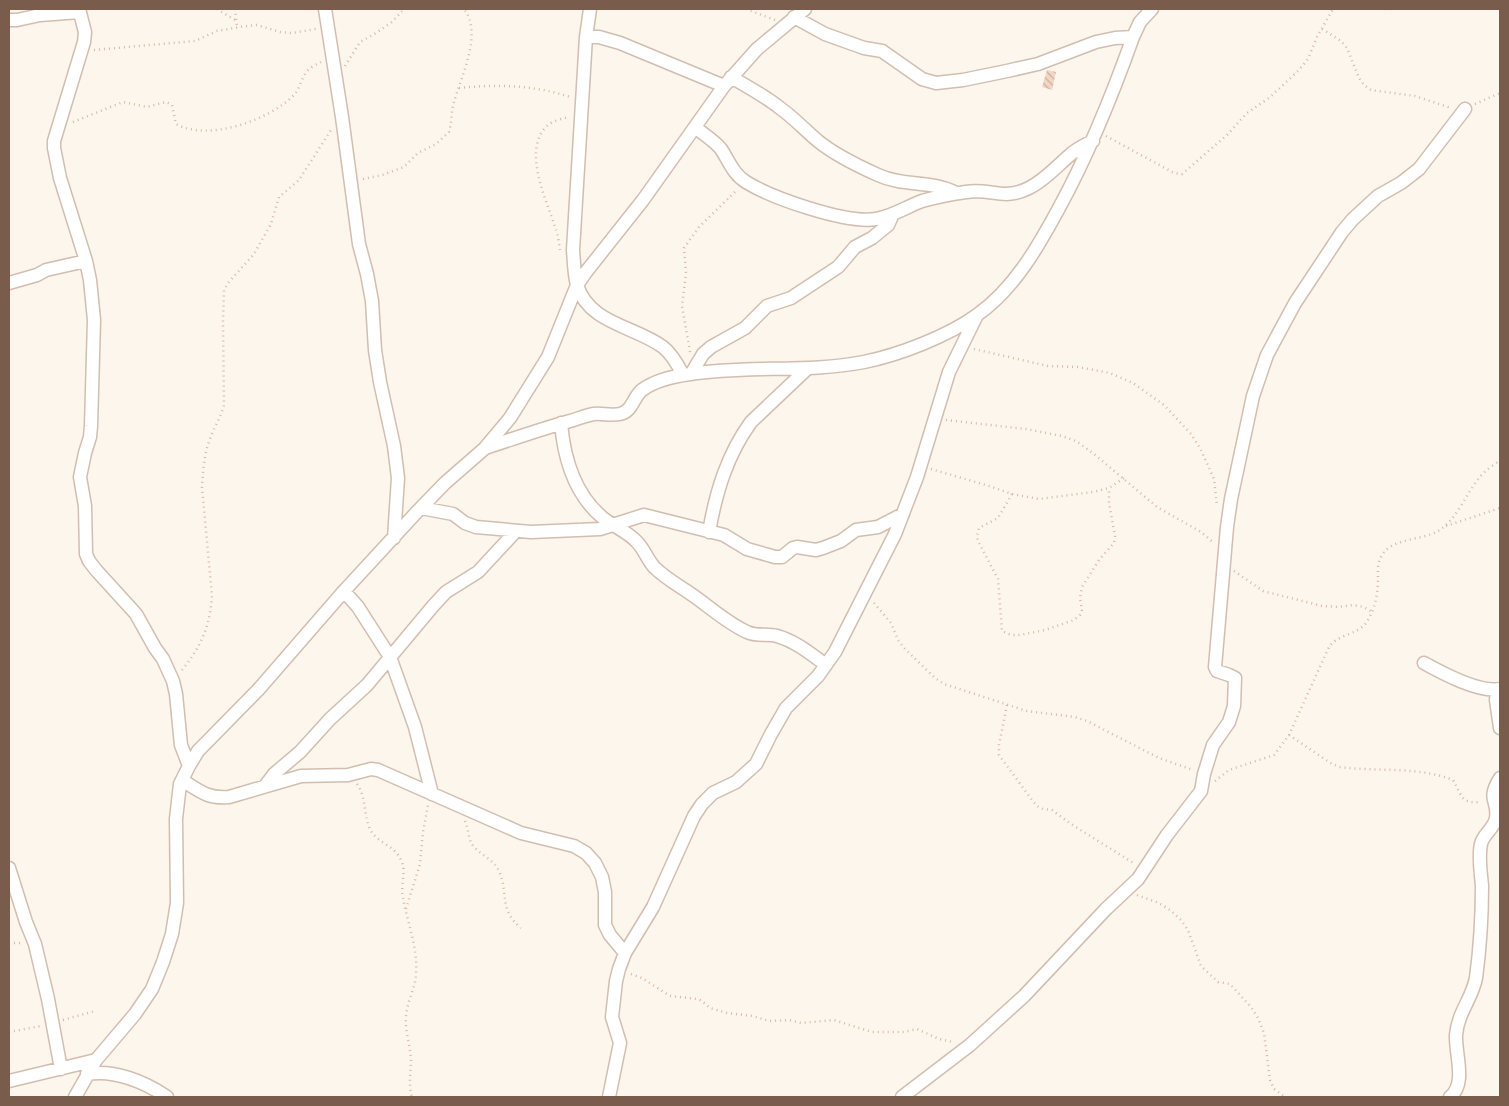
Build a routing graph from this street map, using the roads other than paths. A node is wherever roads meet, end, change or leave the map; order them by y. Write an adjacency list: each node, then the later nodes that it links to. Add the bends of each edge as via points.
1 (325, 9): 29 (street, via 359,244 372,301 380,382 394,446 398,478)
2 (590, 9): 8 (street)
3 (806, 9): 7 (street)
4 (1148, 10): 9 (street)
5 (79, 11): 6 (street); 16 (street, via 85,32 82,50 54,148)
6 (9, 20)
7 (790, 21): 9 (street, via 864,48 882,51 922,79 936,83 1038,64 1096,42); 10 (street, via 757,49)
8 (586, 37): 10 (street, via 599,36); 18 (street, via 573,250)
9 (1133, 37): 13 (street)
10 (728, 82): 12 (street); 14 (street, via 779,106 818,141 880,176 912,184 940,186)
11 (1465, 110): 50 (street, via 1419,169 1378,196 1331,246 1267,355 1253,396 1227,527 1215,667 1217,671 1235,678 1234,706 1229,722 1214,745 1201,792 1145,869 1024,996 970,1045)
12 (695, 128): 15 (street, via 721,148 732,168 745,182 794,203 851,218 874,220); 18 (street)
13 (1095, 136): 14 (street, via 1047,176 1013,195 979,190); 19 (street, via 1029,258 996,299)
14 (956, 193): 15 (street)
15 (893, 214): 21 (street, via 888,225 855,247 838,267 791,298 767,306 745,328 707,350)
16 (86, 261): 17 (street); 36 (street, via 94,320 91,426 80,476 85,506 86,554 96,570 136,614 163,659 173,681 181,745)
17 (9, 282)
18 (577, 285): 21 (street, via 589,306 603,317 663,347); 23 (street, via 548,357 510,418)
19 (977, 315): 20 (street, via 941,335 887,357); 25 (street, via 950,372)
20 (808, 368): 21 (street); 28 (street, via 745,430 723,472)
21 (689, 372): 22 (street, via 641,391 629,409 621,414 595,414)
22 (561, 423): 23 (street); 26 (street, via 568,467 576,484 593,509)
23 (484, 449): 24 (street)
24 (421, 508): 27 (street, via 453,514 476,527); 29 (street)
25 (903, 514): 28 (street, via 878,527 856,530 823,548 797,547 782,557 747,549 730,538); 33 (street, via 886,554)
26 (616, 525): 27 (street, via 570,532); 28 (street, via 644,515); 33 (street, via 638,543 664,576 733,625 749,634 776,635)
27 (516, 530): 31 (street, via 478,572 439,599)
28 (709, 532)
29 (394, 538): 30 (street)
30 (344, 591): 31 (street); 36 (street, via 258,690 198,751)
31 (390, 657): 39 (street, via 367,685 330,718); 40 (street, via 415,727)
32 (1424, 663): 34 (street, via 1445,675)
33 (826, 665): 42 (street, via 786,708 756,764 736,782 713,793 702,804 653,907)
34 (1498, 690): 35 (street, via 1496,700)
35 (1500, 728)
36 (188, 766): 38 (street)
37 (1500, 778): 51 (street, via 1493,794 1496,819 1481,844 1482,903 1476,979 1459,1020 1456,1036 1459,1079 1457,1089)
38 (182, 780): 39 (street, via 218,798); 43 (street, via 176,819 177,903 172,934 152,989)
39 (265, 786): 40 (street, via 301,776 348,775 371,769)
40 (432, 794): 42 (street, via 522,834 574,846 586,853 602,877 605,925)
41 (9, 868): 44 (street, via 35,944)
42 (625, 953): 49 (street, via 616,981 612,1017 620,1043)
43 (96, 1060): 44 (street); 45 (street)
44 (61, 1068): 46 (street)
45 (87, 1074): 47 (street); 48 (street, via 113,1074 132,1079)
46 (9, 1081)
47 (75, 1097)
48 (167, 1097)
49 (609, 1097)
50 (902, 1097)
51 (1450, 1097)

